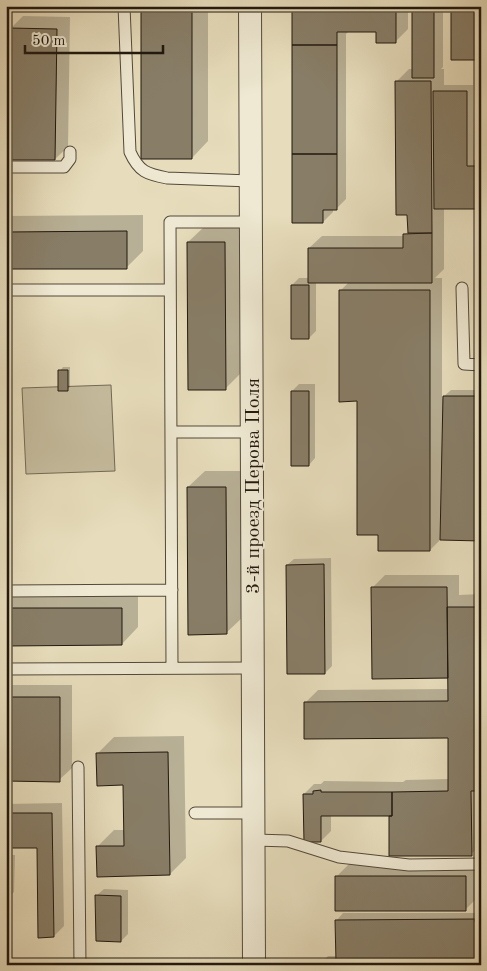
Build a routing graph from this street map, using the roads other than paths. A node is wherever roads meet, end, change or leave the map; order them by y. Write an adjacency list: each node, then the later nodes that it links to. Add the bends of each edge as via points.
1 (124, 6): 5 (lane, via 130,152 136,164 154,176 167,178)
2 (250, 6): 5 (street, 3-й проезд Перова Поля)
3 (70, 152): 4 (lane, via 70,159 64,167)
4 (6, 168)
5 (251, 181): 6 (street, 3-й проезд Перова Поля)
6 (251, 222): 9 (lane, via 170,222); 12 (street, 3-й проезд Перова Поля)
7 (462, 288): 10 (lane, via 464,364)
8 (6, 290): 9 (lane)
9 (170, 290): 11 (lane)
10 (481, 365)
11 (171, 432): 12 (lane); 14 (lane)
12 (252, 432): 16 (street, 3-й проезд Перова Поля)
13 (6, 590): 14 (lane)
14 (172, 590): 15 (lane)
15 (172, 668): 16 (lane); 17 (lane)
16 (253, 668): 20 (street, 3-й проезд Перова Поля)
17 (6, 669)
18 (78, 767): 23 (lane)
19 (195, 813): 20 (lane)
20 (254, 813): 21 (street, 3-й проезд Перова Поля)
21 (255, 840): 22 (lane, via 288,842 339,858 401,864); 24 (street, 3-й проезд Перова Поля)
22 (481, 864)
23 (80, 965)
24 (254, 965)

